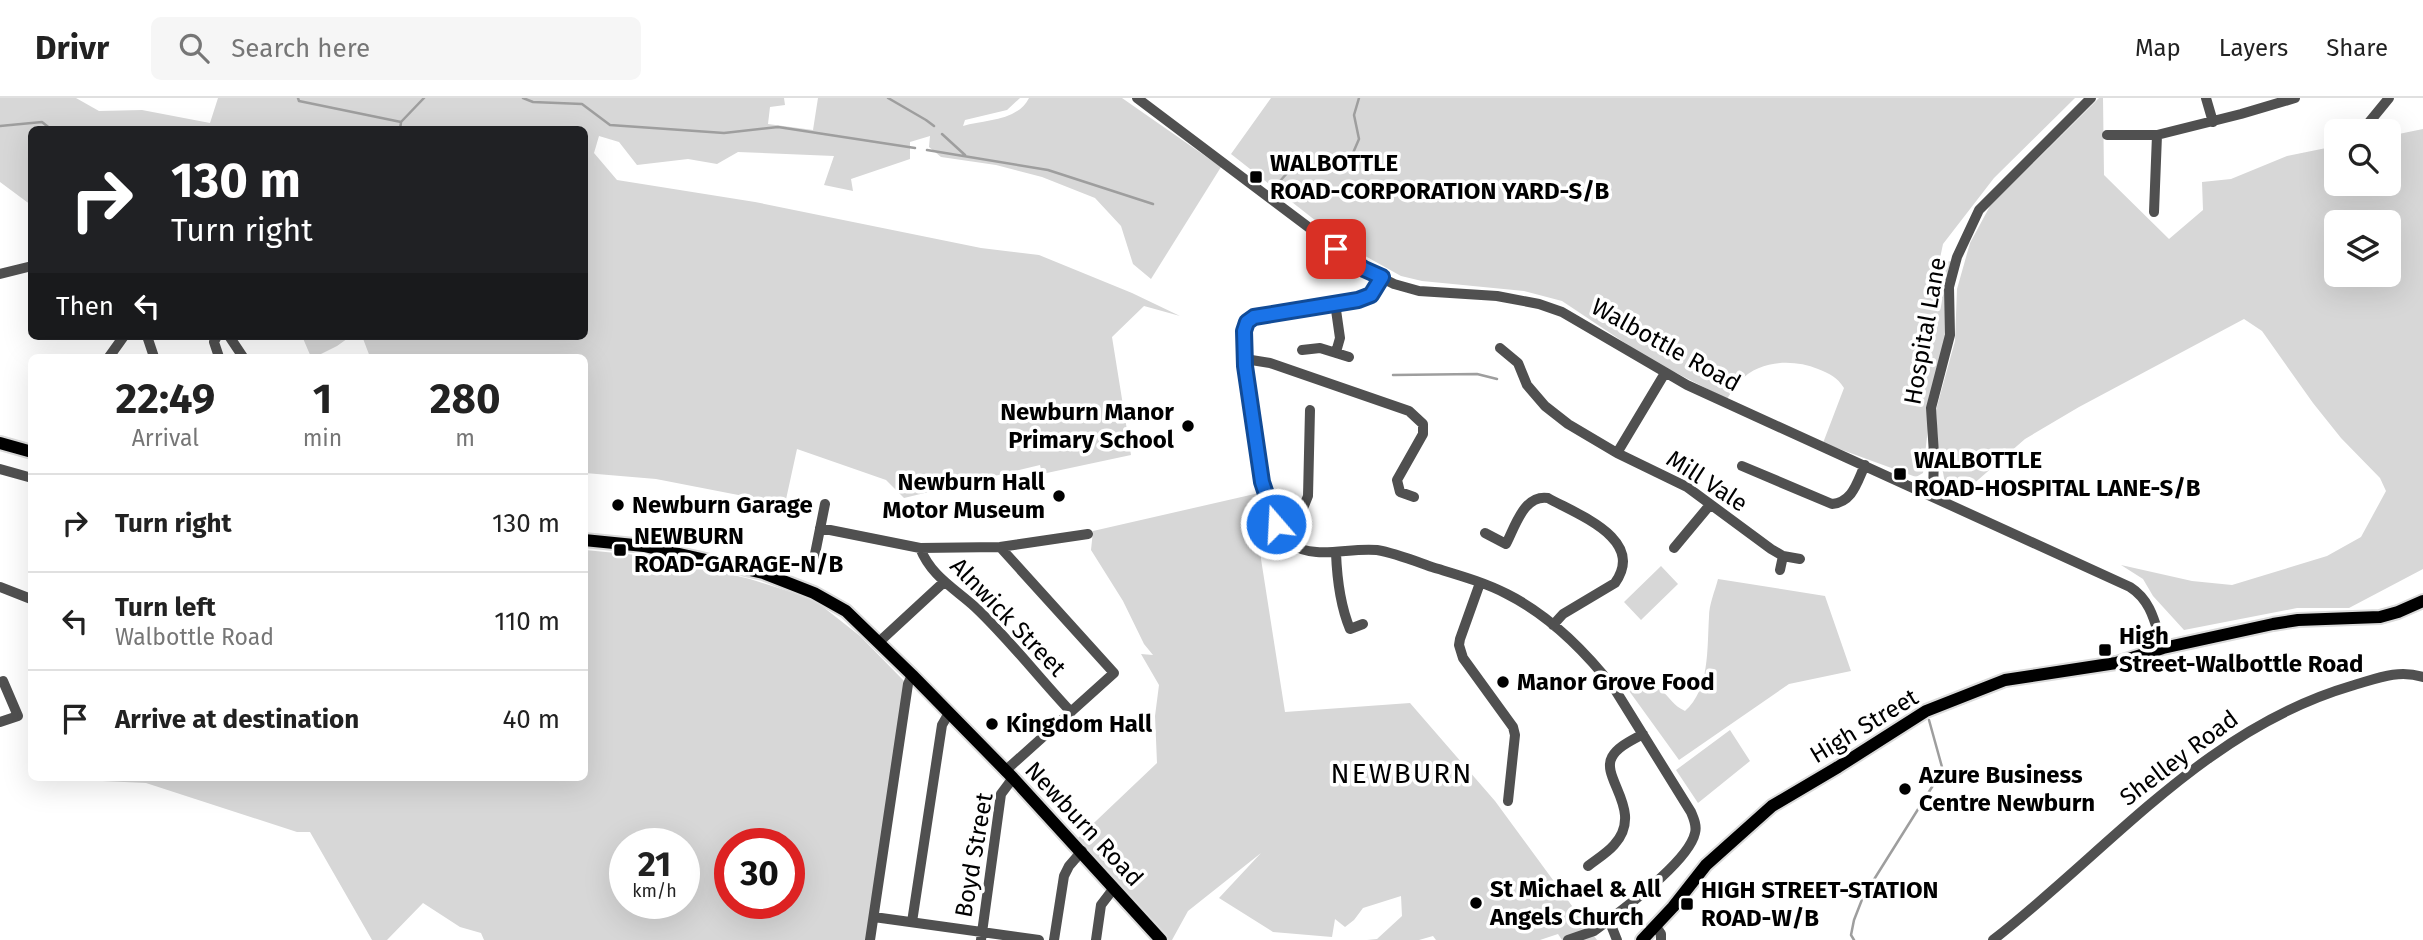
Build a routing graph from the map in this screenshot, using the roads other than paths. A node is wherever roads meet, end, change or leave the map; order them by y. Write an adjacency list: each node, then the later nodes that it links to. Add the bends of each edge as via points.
1 (1138, 98): 13 (street, Walbottle Road, via 1349,259)
2 (2091, 98): 29 (street, Hospital Lane, via 1979,210 1957,257 1950,287 1950,335 1931,408)
3 (2206, 98): 7 (street)
4 (2295, 98): 7 (street)
5 (2389, 98): 6 (street)
6 (2372, 119)
7 (2213, 122): 9 (street)
8 (2107, 135): 9 (street)
9 (2157, 135): 10 (street)
10 (2154, 212)
11 (28, 267): 12 (street)
12 (0, 274)
13 (1382, 277): 14 (street, via 1366,298); 20 (street, Walbottle Road, via 1419,291 1497,296 1553,308)
14 (1335, 303): 17 (street, via 1340,338); 19 (street, via 1254,317 1244,331)
15 (1500, 348): 24 (street, Mill Vale, via 1517,363 1527,385 1545,405 1567,424)
16 (1302, 350): 17 (street)
17 (1336, 352): 18 (street)
18 (1349, 357)
19 (1245, 359): 30 (street, via 1270,363 1409,411 1423,424 1423,434 1397,480 1400,492); 37 (street, via 1262,482 1276,524)
20 (1665, 373): 24 (street); 25 (street, Walbottle Road)
21 (1310, 410): 37 (street, via 1308,496)
22 (0, 443): 23 (main road)
23 (28, 451)
24 (1618, 453): 32 (street, Mill Vale, via 1687,487)
25 (1865, 465): 26 (street, via 1850,497 1832,504); 29 (street, Walbottle Road)
26 (1742, 466)
27 (0, 470): 28 (street)
28 (28, 477)
29 (1933, 495): 54 (street, Walbottle Road, via 2138,592 2151,609)
30 (1414, 497)
31 (825, 504): 33 (street)
32 (1709, 506): 40 (street); 42 (street, Mill Vale)
33 (820, 528): 39 (street); 44 (street)
34 (1485, 533): 52 (street, via 1506,544 1528,504 1540,497 1614,538 1622,551 1620,576)
35 (1088, 534): 38 (street)
36 (588, 540): 53 (main road, Newburn Road, via 644,545 763,573 814,593 856,620)
37 (1289, 543): 41 (street, via 1318,553)
38 (1000, 547): 39 (street); 58 (street, via 1114,673)
39 (920, 548): 46 (street, Alnwick Street)
40 (1674, 548)
41 (1336, 553): 47 (street, via 1380,551); 51 (street, via 1343,612 1350,629)
42 (1783, 556): 43 (street, Mill Vale); 45 (street)
43 (1800, 559)
44 (813, 564)
45 (1780, 570)
46 (944, 582): 53 (street); 58 (street, Alnwick Street, via 975,607)
47 (1480, 583): 52 (street, via 1510,596); 63 (street, via 1459,646 1513,727)
48 (0, 587): 49 (street)
49 (28, 598)
50 (2423, 601): 54 (main road, High Street, via 2380,617 2298,620)
51 (1363, 624)
52 (1553, 625): 61 (street, via 1600,670)
53 (879, 642): 55 (main road, Newburn Road)
54 (2163, 648): 71 (main road, High Street, via 2116,663 2005,680 1926,711 1772,806 1706,865)
55 (912, 675): 59 (main road, Newburn Road); 67 (street)
56 (2423, 677): 83 (street, Shelley Road, via 2404,673 2382,676 2311,699 2265,721 2177,780)
57 (3, 681): 60 (street, via 18,716)
58 (1071, 712): 62 (street)
59 (949, 713): 62 (main road, Newburn Road); 69 (street, via 942,724)
60 (0, 722)
61 (1643, 734): 65 (street, via 1610,759 1610,772 1624,805 1624,824 1616,844); 68 (street, via 1691,812 1695,835 1658,880)
62 (1009, 774): 64 (main road, Newburn Road); 72 (street, Boyd Street, via 1001,794)
63 (1508, 801)
64 (1082, 851): 66 (main road, Newburn Road); 76 (street, via 1064,876)
65 (1588, 866)
66 (1114, 888): 77 (street, via 1101,905); 78 (main road, Newburn Road)
67 (874, 917): 69 (street); 73 (street)
68 (1609, 920): 79 (street); 80 (street)
69 (912, 922): 70 (street)
70 (945, 926): 72 (street); 74 (street)
71 (1656, 927): 81 (main road, High Street); 82 (street)
72 (981, 936): 75 (street)
73 (870, 940)
74 (943, 940)
75 (1039, 940)
76 (1055, 940)
77 (1097, 940)
78 (1161, 940)
79 (1568, 940)
80 (1617, 940)
81 (1642, 940)
82 (1661, 940)
83 (1993, 940)

